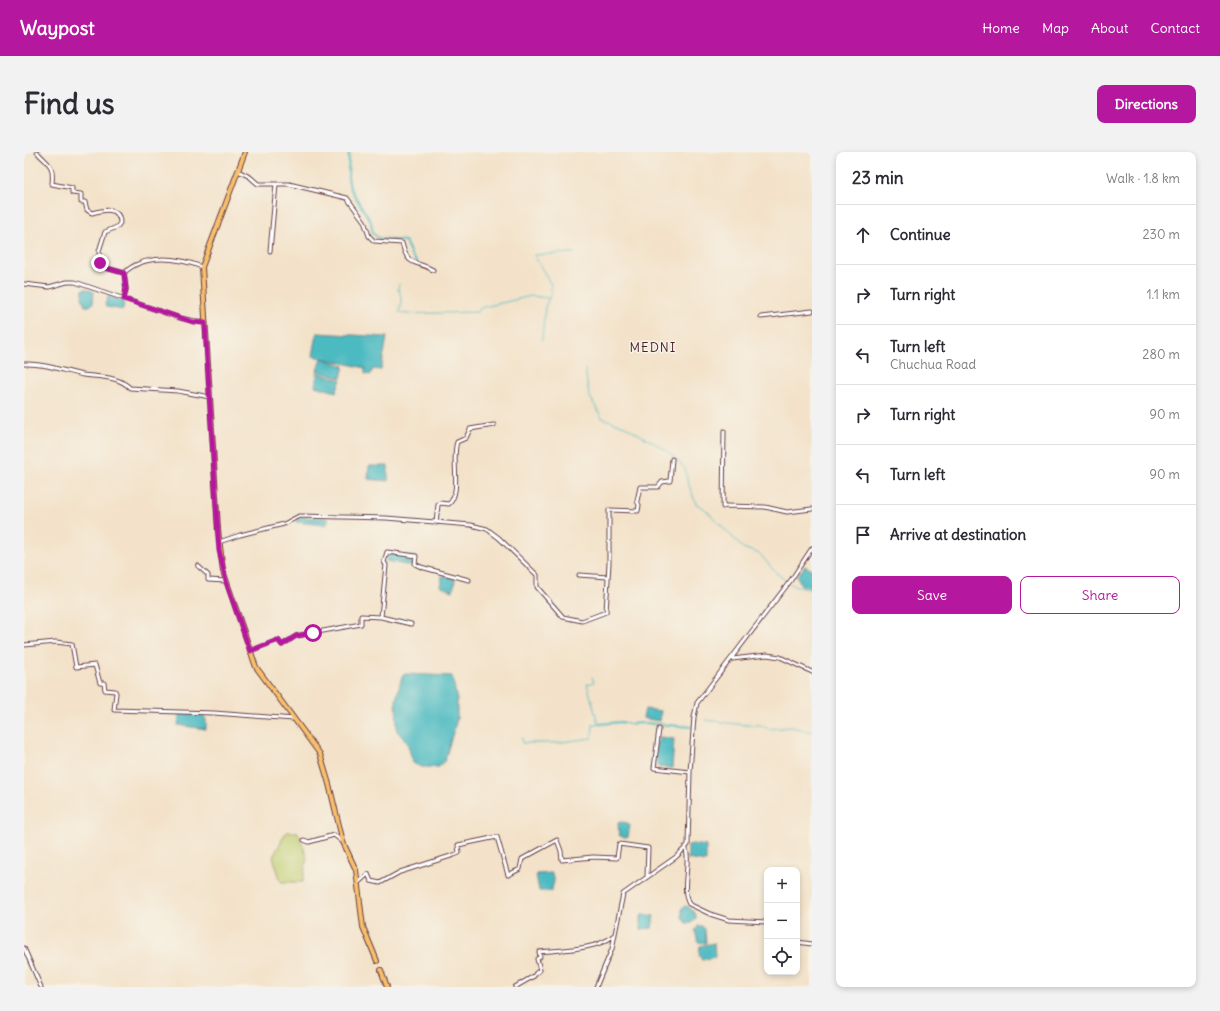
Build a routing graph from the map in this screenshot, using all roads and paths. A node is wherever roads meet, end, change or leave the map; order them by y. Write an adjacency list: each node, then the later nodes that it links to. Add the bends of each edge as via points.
1 (37, 152): 8 (street, via 53,171 52,184 72,188 72,193 81,194 81,202 85,202 87,210 92,213 107,210 119,215 120,223 117,227 104,232 99,250 100,263 106,268)
2 (245, 152): 3 (main road)
3 (238, 171): 4 (street, via 258,184); 6 (main road)
4 (276, 184): 5 (street); 7 (street, via 290,184 347,198 364,221 369,236 374,240 402,243 409,259 416,265 427,266)
5 (270, 251)
6 (202, 267): 8 (street, via 169,259 135,264); 13 (main road)
7 (433, 270)
8 (124, 273): 10 (street)
9 (24, 284): 10 (street, via 49,287 75,282)
10 (124, 299): 13 (street, via 193,322)
11 (812, 311): 12 (street)
12 (761, 317)
13 (205, 323): 15 (main road)
14 (24, 364): 15 (street, via 102,377 125,383 130,388 178,391)
15 (210, 397): 21 (main road)
16 (494, 425): 20 (street, via 470,429 466,438 457,442 452,500 449,504 438,505)
17 (724, 431): 19 (street, via 723,507 765,507 795,512)
18 (672, 459): 25 (street, via 670,481 662,482 658,487 640,487 636,501 639,505 638,511 609,510)
19 (812, 509)
20 (436, 523): 21 (street, via 386,518 299,516 284,524); 25 (street, via 471,525 487,529 537,575 537,587 563,617 582,621 606,612)
21 (219, 542): 27 (main road)
22 (812, 548): 32 (street)
23 (198, 566): 27 (street, via 208,575 208,580)
24 (579, 575): 25 (street)
25 (608, 577)
26 (469, 580): 28 (street, via 421,567 415,564 416,556 387,552 384,562 386,565)
27 (226, 581): 31 (main road)
28 (381, 617): 29 (street); 31 (street, via 364,615 361,616 360,624 296,636 282,645 278,640)
29 (411, 624)
30 (24, 645): 34 (street, via 56,642 72,644 76,667 95,665 100,683 104,683 105,690 115,691 114,710)
31 (250, 651): 34 (main road, via 256,667)
32 (732, 659): 33 (street, via 767,655 780,657); 36 (street, via 697,703)
33 (812, 672)
34 (295, 719): 38 (main road, via 320,754 330,784)
35 (659, 729): 36 (street, via 654,768)
36 (690, 772): 39 (street, via 688,845)
37 (304, 840): 38 (street, via 309,843 334,835)
38 (342, 842): 41 (main road, via 356,870)
39 (685, 847): 40 (street); 42 (street, via 689,904 729,920)
40 (647, 876): 41 (street, via 648,848 619,844 617,858 562,860 557,840 522,859 520,869 508,875 497,837 458,845 459,853 400,872 380,883 371,881 368,874); 43 (street, via 624,894)
41 (358, 883): 47 (main road, via 363,927)
42 (764, 922)
43 (614, 935): 51 (street, via 589,946 564,952 539,952 540,958 537,959 540,970); 52 (street, via 607,963)
44 (800, 942): 45 (street)
45 (812, 944)
46 (24, 948): 49 (street)
47 (377, 961)
48 (381, 970): 50 (main road)
49 (41, 987)
50 (387, 987)
51 (515, 987)
52 (596, 987)

